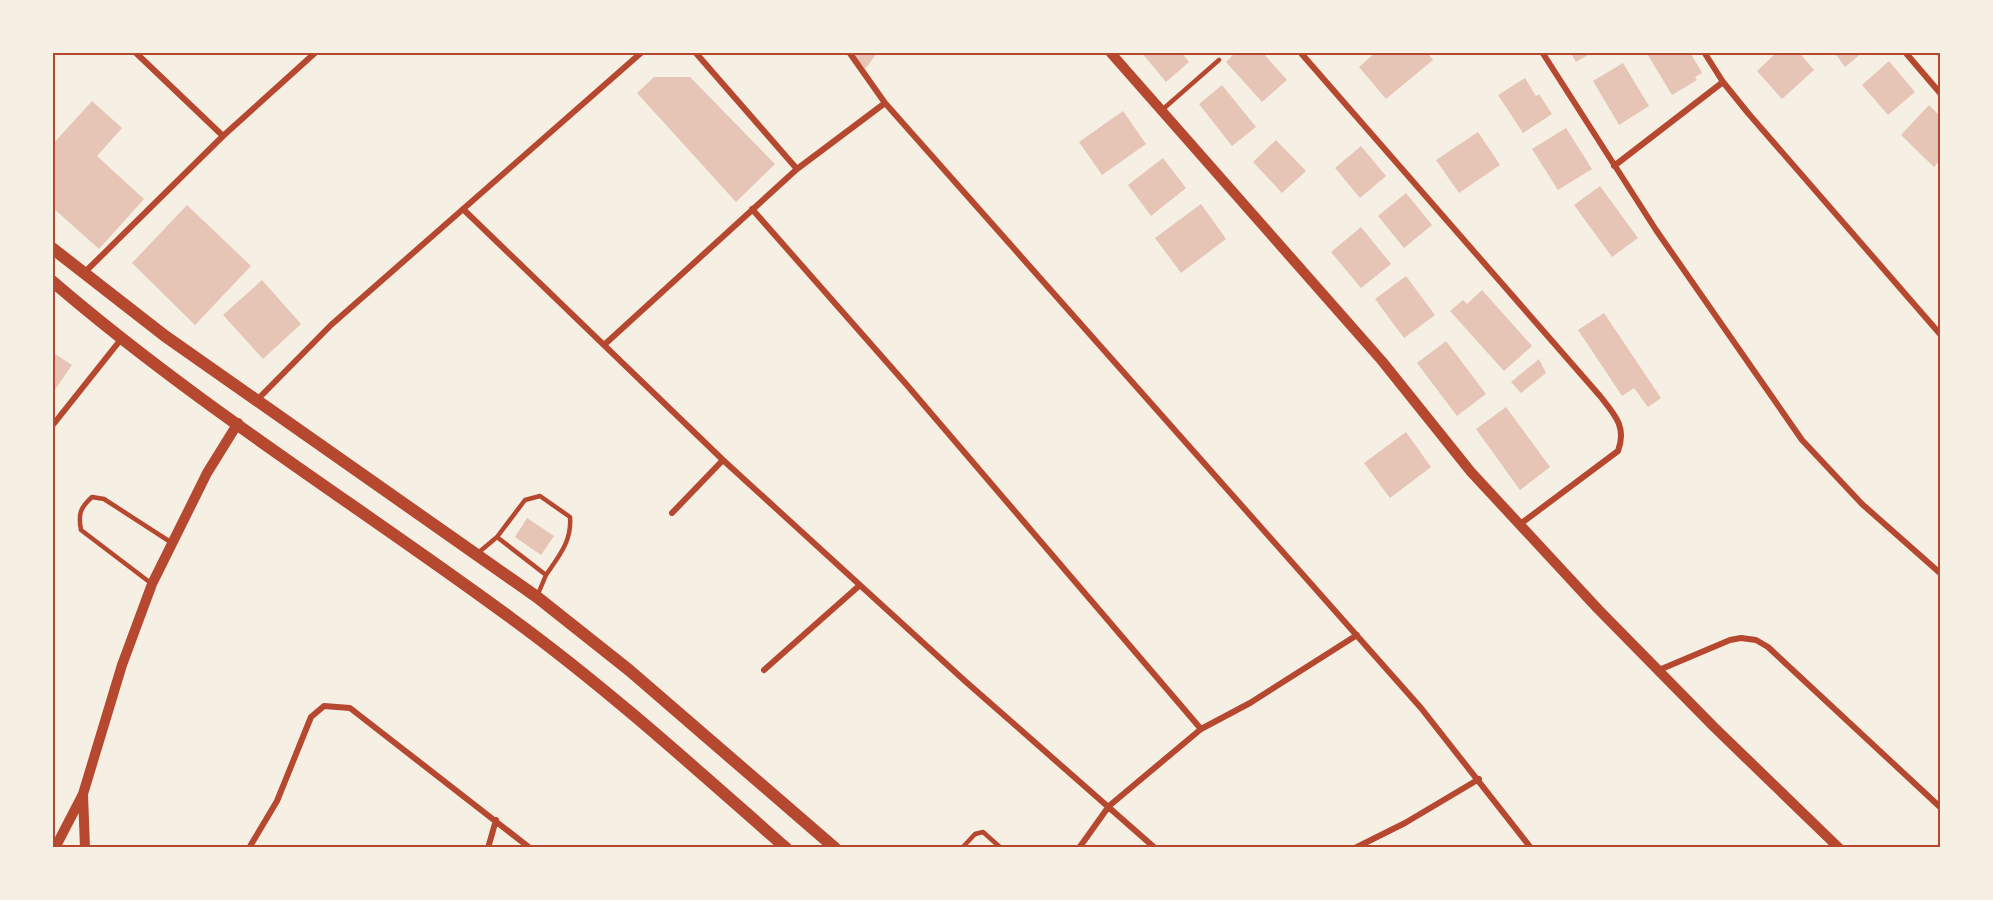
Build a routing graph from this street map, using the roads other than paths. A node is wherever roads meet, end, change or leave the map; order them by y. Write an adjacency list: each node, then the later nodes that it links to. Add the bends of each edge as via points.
1 (135, 52): 16 (street)
2 (316, 52): 16 (street)
3 (642, 52): 19 (street)
4 (695, 52): 18 (street)
5 (849, 52): 14 (street)
6 (1110, 52): 15 (street)
7 (1300, 52): 32 (street, via 1593,387 1622,427 1618,451)
8 (1542, 52): 17 (street)
9 (1704, 52): 12 (street)
10 (1905, 52): 13 (street)
11 (1219, 60): 15 (lane)
12 (1723, 82): 17 (street); 24 (street)
13 (1941, 93)
14 (885, 102): 18 (street); 41 (street)
15 (1160, 112): 32 (street, via 1260,221)
16 (223, 136): 22 (street)
17 (1614, 166): 36 (street, via 1802,440 1855,497)
18 (797, 169): 20 (street)
19 (463, 209): 26 (street); 27 (street, via 331,326)
20 (752, 209): 26 (street); 44 (street)
21 (52, 248): 22 (main road)
22 (84, 273): 27 (main road, via 165,336)
23 (52, 281): 25 (main road)
24 (1941, 334)
25 (123, 338): 28 (main road); 29 (street)
26 (604, 345): 30 (street)
27 (258, 399): 35 (main road)
28 (238, 423): 34 (street, via 207,473); 55 (main road, via 565,659)
29 (52, 426)
30 (723, 460): 31 (street); 39 (street)
31 (672, 513)
32 (1520, 525): 43 (street)
33 (496, 537): 35 (lane); 37 (lane); 37 (lane, via 525,500 540,496 556,505 570,517 571,532)
34 (172, 544): 38 (street); 38 (lane, via 104,499 92,497 83,505 78,516 81,530)
35 (478, 554): 40 (main road)
36 (1941, 573)
37 (546, 575): 40 (lane)
38 (152, 584): 46 (street, via 122,665)
39 (860, 585): 42 (street); 47 (street)
40 (537, 597): 56 (main road, via 629,670)
41 (1357, 634): 44 (street, via 1250,703); 45 (street)
42 (764, 670)
43 (1659, 670): 48 (street, via 1730,640 1756,640 1785,661); 63 (street)
44 (1201, 729): 47 (street)
45 (1479, 779): 61 (street); 62 (street)
46 (83, 794): 50 (street); 51 (street)
47 (1109, 806): 59 (street); 60 (street)
48 (1941, 807)
49 (496, 820): 52 (street, via 350,708 332,704 317,710 306,726 277,801); 53 (street); 54 (street)
50 (56, 848)
51 (85, 848)
52 (249, 848)
53 (488, 848)
54 (530, 848)
55 (786, 848)
56 (835, 848)
57 (962, 848): 58 (lane, via 975,834 983,832)
58 (1001, 848)
59 (1080, 848)
60 (1155, 848)
61 (1355, 848)
62 (1531, 848)
63 (1839, 848)

